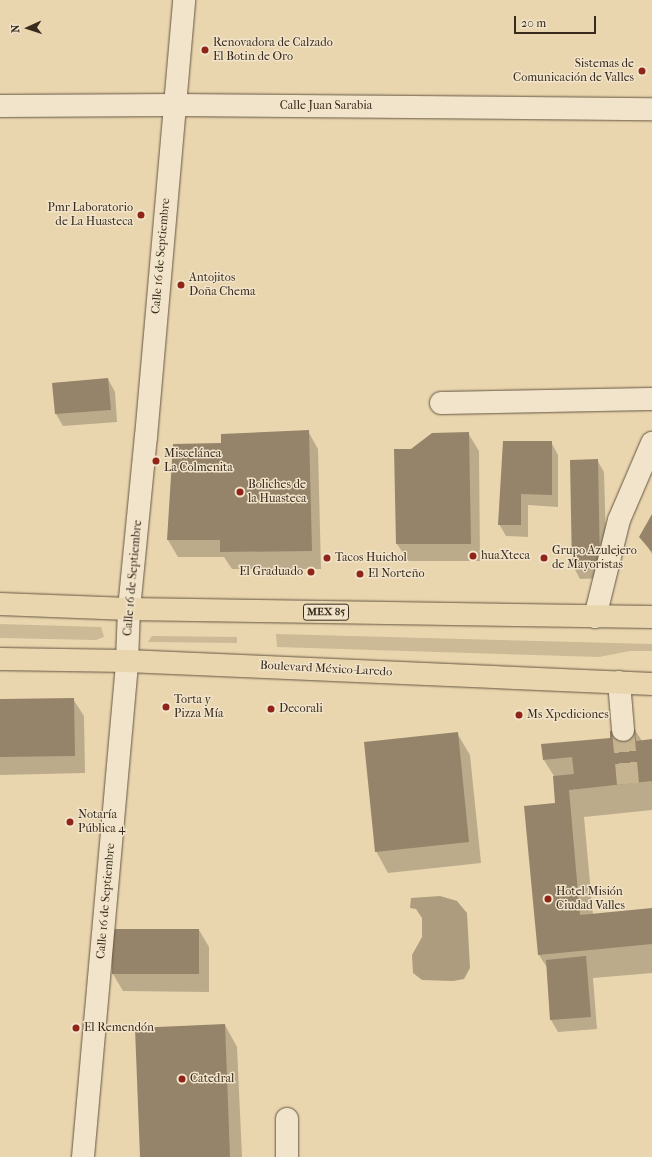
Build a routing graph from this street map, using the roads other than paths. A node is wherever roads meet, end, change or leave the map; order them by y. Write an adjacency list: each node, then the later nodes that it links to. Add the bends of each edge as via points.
1 (184, 0): 2 (street, Calle 16 de Septiembre)
2 (174, 105): 3 (street, Calle Juan Sarabia); 4 (street, Calle Juan Sarabia); 9 (street, Calle 16 de Septiembre)
3 (0, 106)
4 (652, 109)
5 (652, 399): 6 (street)
6 (441, 403)
7 (652, 443): 10 (street, via 619,520)
8 (0, 604): 9 (main road, MEX 85)
9 (129, 609): 10 (main road, MEX 85); 13 (street, Calle 16 de Septiembre)
10 (595, 617): 11 (main road, MEX 85)
11 (652, 617)
12 (0, 659): 13 (main road, Boulevard México-Laredo)
13 (127, 660): 14 (main road, Boulevard México-Laredo); 18 (street, Calle 16 de Septiembre)
14 (619, 682): 15 (main road, Boulevard México-Laredo); 16 (street)
15 (652, 684)
16 (623, 730)
17 (287, 1118): 19 (street)
18 (83, 1157)
19 (287, 1157)

